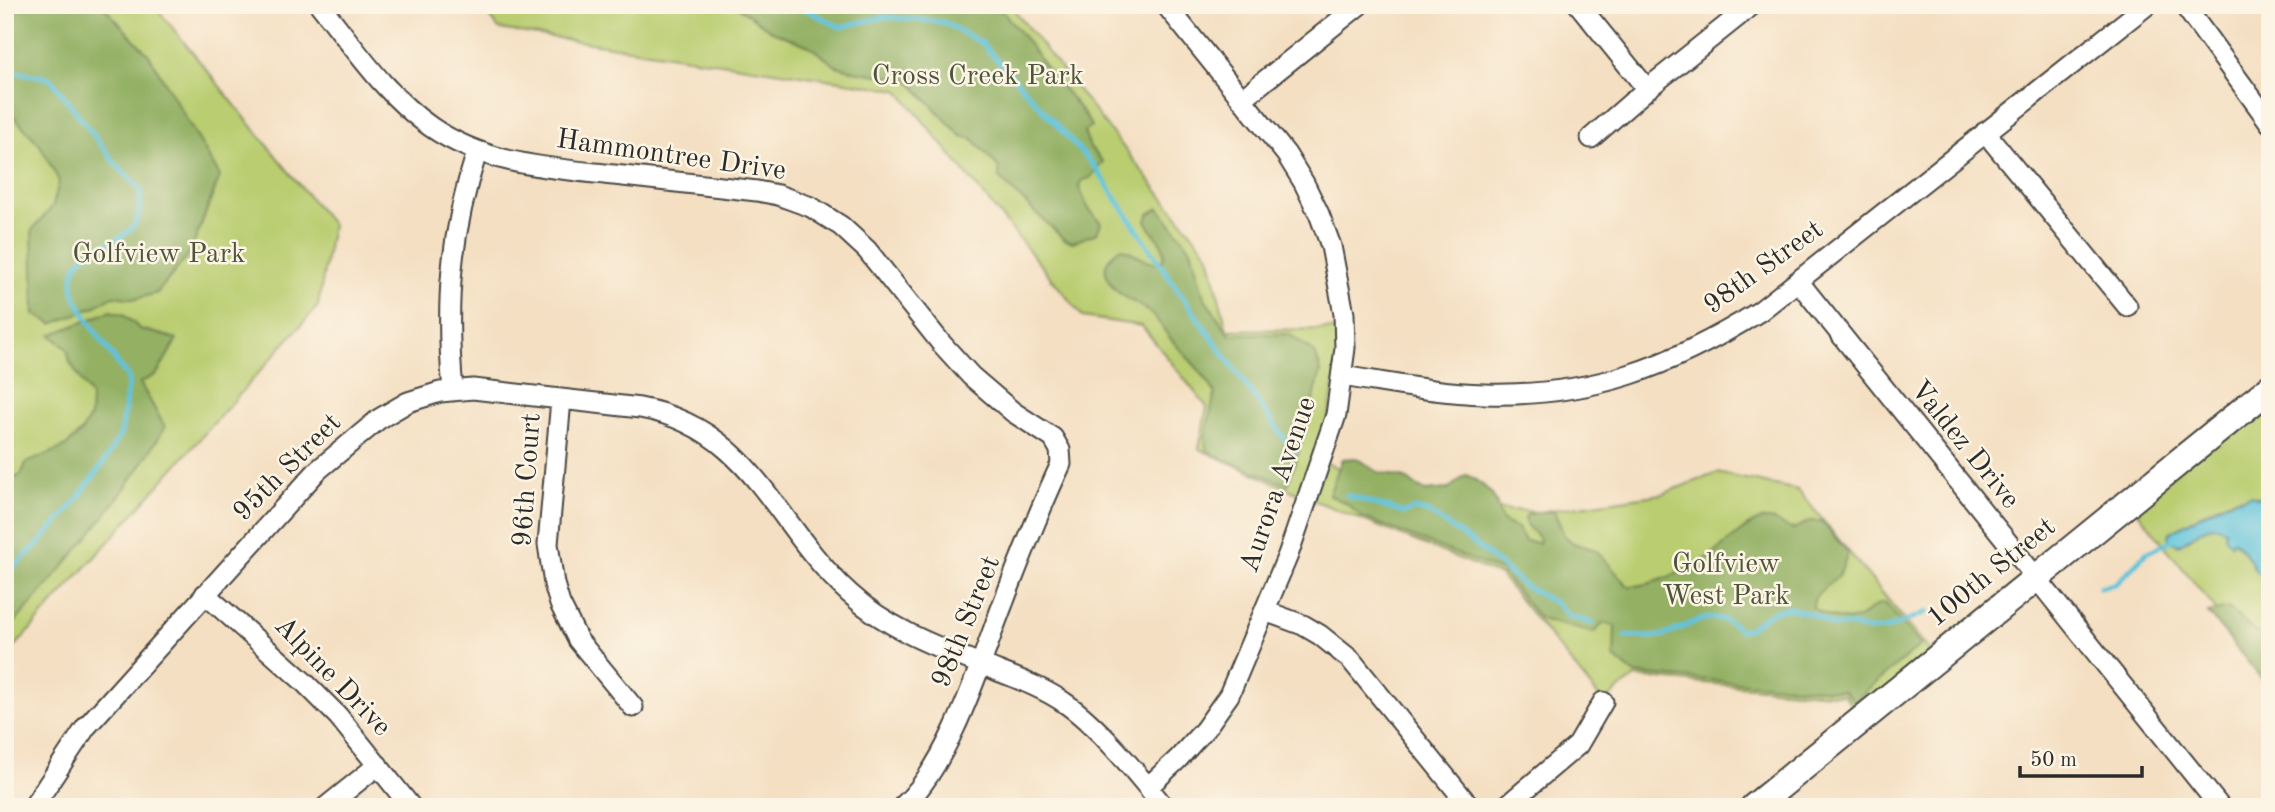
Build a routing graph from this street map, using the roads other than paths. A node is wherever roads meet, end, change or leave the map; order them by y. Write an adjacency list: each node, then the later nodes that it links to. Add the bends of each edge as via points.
1 (320, 5): 13 (street, Hammontree Drive, via 411,112)
2 (1166, 5): 9 (street, Aurora Avenue)
3 (1359, 5): 9 (street)
4 (1579, 5): 8 (street)
5 (1752, 5): 8 (street)
6 (2147, 5): 11 (street, 98th Street)
7 (2184, 5): 10 (street)
8 (1647, 89): 12 (street)
9 (1242, 99): 16 (street, Aurora Avenue, via 1286,154 1331,246 1342,303)
10 (2270, 123)
11 (1985, 132): 14 (street, 98th Street); 15 (street)
12 (1591, 138)
13 (477, 152): 18 (street, via 455,235 449,286); 20 (street, Hammontree Drive, via 520,164 768,193 811,207 867,250 971,376 1053,438)
14 (1798, 281): 16 (street, 98th Street, via 1717,338 1616,380 1527,394 1483,394); 21 (street, Valdez Drive)
15 (2127, 306)
16 (1342, 376): 23 (street, Aurora Avenue, via 1336,415)
17 (2270, 388): 21 (street, 100th Street)
18 (453, 391): 19 (street, 95th Street, via 473,389); 22 (street, 95th Street, via 408,402 379,419 318,470)
19 (561, 400): 24 (street, 95th Street, via 659,412 719,442 744,465 818,562 849,593 899,629); 26 (street, 96th Court, via 548,544 554,584 578,640)
20 (1059, 448): 24 (street, 98th Street, via 1061,464)
21 (2036, 578): 36 (street, 100th Street); 37 (street, Valdez Drive)
22 (205, 594): 27 (street, Alpine Drive, via 304,682); 29 (street, 95th Street, via 86,727)
23 (1265, 611): 28 (street, Aurora Avenue, via 1229,695 1187,749); 34 (street, via 1303,625 1351,660)
24 (981, 664): 28 (street, 95th Street, via 1066,703); 32 (street, 98th Street, via 936,764)
25 (1603, 702): 35 (street, via 1578,745)
26 (633, 707)
27 (378, 765): 30 (street); 31 (street, Alpine Drive)
28 (1148, 787): 33 (street, 95th Street)
29 (33, 807)
30 (326, 807)
31 (411, 807)
32 (902, 807)
33 (1164, 807)
34 (1470, 807)
35 (1504, 807)
36 (1754, 807)
37 (2220, 807)

